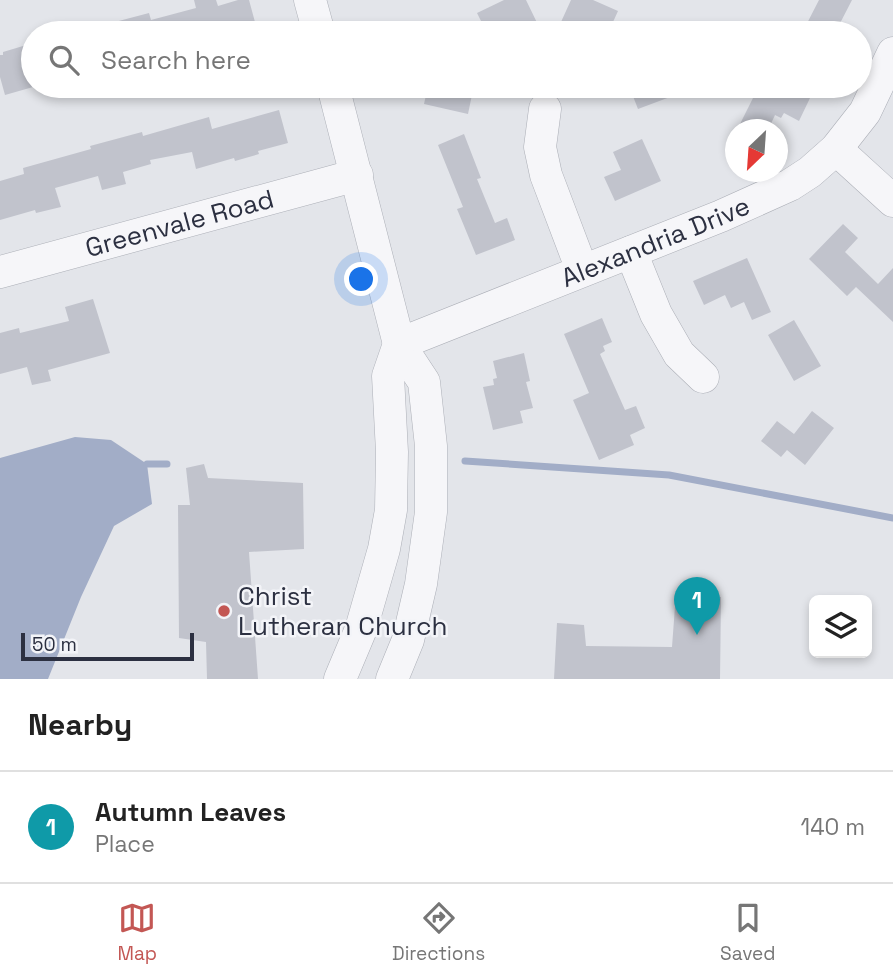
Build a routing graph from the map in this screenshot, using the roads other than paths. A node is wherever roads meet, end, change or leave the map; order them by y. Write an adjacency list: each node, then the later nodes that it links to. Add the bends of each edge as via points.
1 (310, 0): 2 (street)
2 (316, 21)
3 (893, 53): 4 (street, Alexandria Drive)
4 (872, 96)
5 (336, 98): 9 (street)
6 (871, 98): 8 (street, Alexandria Drive)
7 (545, 109): 12 (street, via 541,147 546,175)
8 (836, 149): 10 (street); 11 (street, Alexandria Drive, via 790,185)
9 (357, 175): 13 (street, Greenvale Road); 14 (street)
10 (893, 201)
11 (631, 251): 12 (street, Alexandria Drive); 15 (street, via 656,314 679,354)
12 (582, 270): 14 (street, Alexandria Drive)
13 (0, 272)
14 (399, 344): 16 (street, via 388,376 389,523 371,599); 17 (street, via 424,382 431,446 431,512 408,640)
15 (703, 376)
16 (340, 679)
17 (392, 679)

